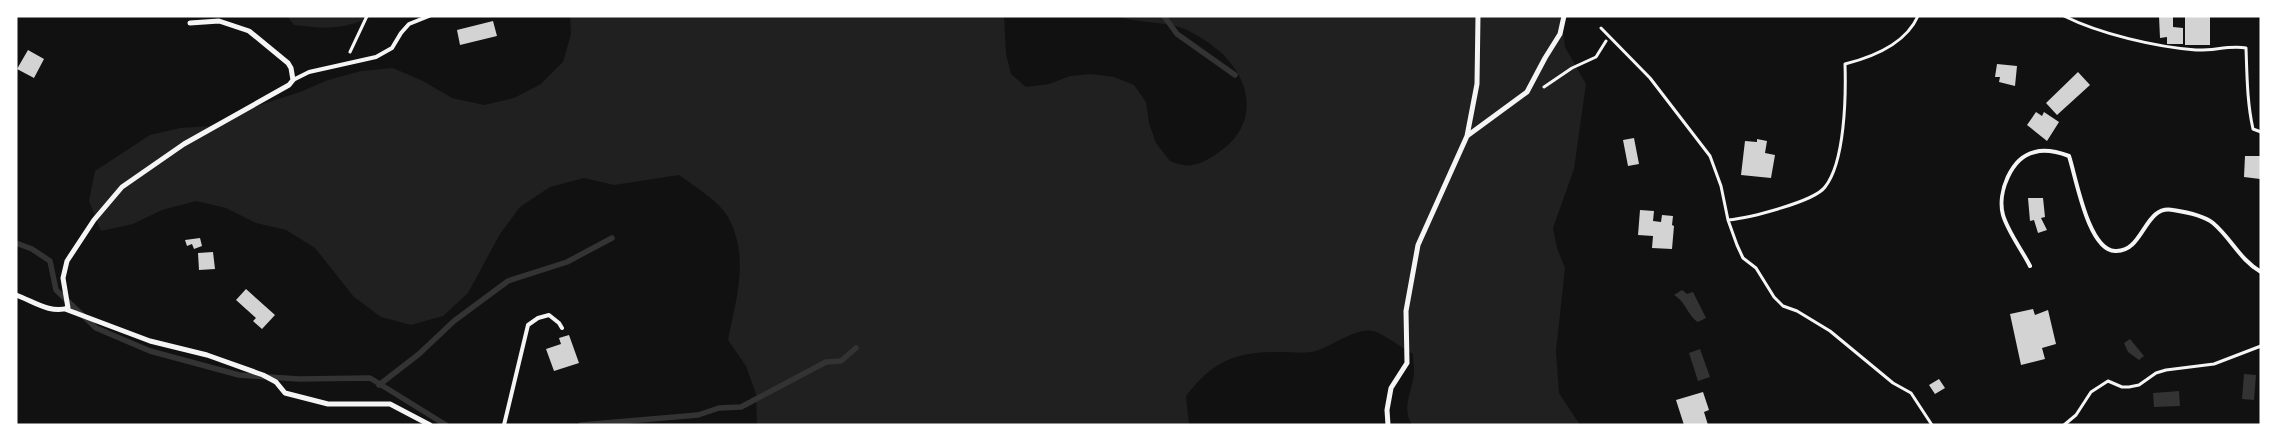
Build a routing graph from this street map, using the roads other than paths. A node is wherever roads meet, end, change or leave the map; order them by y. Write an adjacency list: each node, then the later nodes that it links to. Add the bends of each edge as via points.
1 (429, 16): 5 (lane, via 409,24 392,48 376,57 309,72)
2 (1478, 16): 6 (street, via 1477,84)
3 (1564, 16): 6 (street, via 1560,34 1527,92)
4 (190, 23): 5 (street, via 219,21 249,30 288,63)
5 (293, 80): 10 (street, via 184,144 122,187 94,220 67,261 64,278 69,302)
6 (1467, 136): 14 (street, via 1418,245 1406,311 1406,363 1391,388)
7 (2030, 266): 8 (lane, via 2004,217 2002,188 2021,160 2033,152 2042,151 2069,156 2079,195 2096,237 2104,248 2114,252 2125,250 2134,244 2152,218 2161,210 2171,209 2205,218 2214,224 2248,265)
8 (2261, 272)
9 (16, 295): 10 (street, via 39,306)
10 (65, 310): 12 (street, via 150,341 208,355 263,375 286,393 328,404 390,404)
11 (562, 328): 13 (lane, via 549,315 528,325)
12 (430, 425)
13 (504, 425)
14 (1388, 425)

